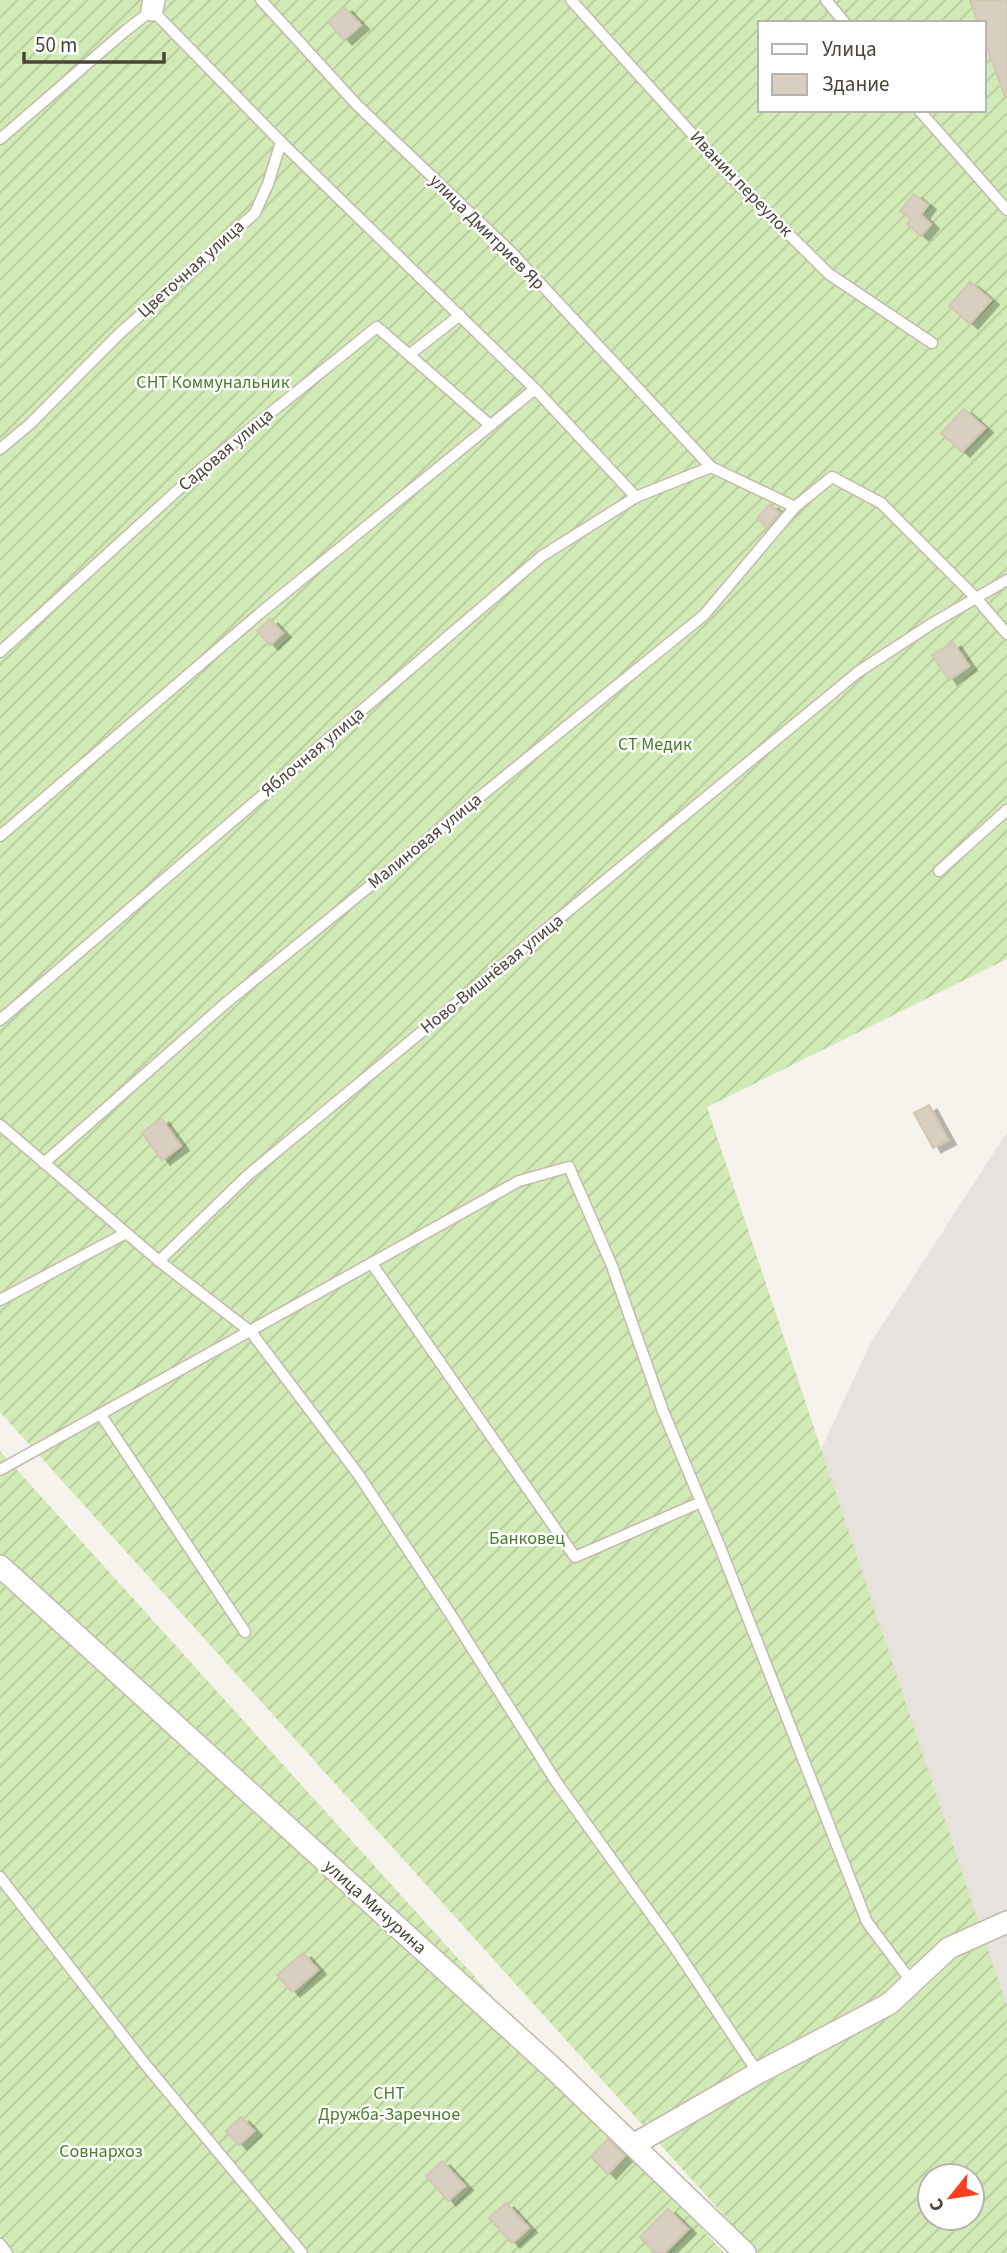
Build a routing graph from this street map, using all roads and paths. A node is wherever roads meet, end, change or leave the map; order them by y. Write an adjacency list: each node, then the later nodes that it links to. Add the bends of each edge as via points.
1 (261, 0): 16 (lane, улица Дмитриев Яр, via 357,105 511,252)
2 (571, 0): 11 (lane, Иванин переулок, via 732,178 829,274)
3 (826, 0): 5 (lane)
4 (153, 5): 7 (lane); 8 (lane)
5 (843, 21)
6 (921, 112): 9 (lane)
7 (0, 139)
8 (281, 142): 10 (lane); 15 (lane, Цветочная улица, via 255,213 119,334)
9 (1007, 210)
10 (460, 315): 12 (lane); 13 (lane)
11 (932, 343)
12 (409, 355): 14 (lane, Садовая улица); 22 (lane, Садовая улица, via 377,327 202,468)
13 (535, 389): 14 (lane); 17 (lane)
14 (491, 425): 24 (lane, via 249,623)
15 (0, 449)
16 (711, 467): 17 (lane); 18 (lane, улица Дмитриев Яр)
17 (636, 497): 26 (lane, Яблочная улица, via 542,556)
18 (795, 507): 20 (lane, via 832,477 881,503); 30 (lane, Малиновая улица, via 704,615 227,1002)
19 (1007, 580): 20 (lane, Ново-Вишнёвая улица)
20 (976, 598): 21 (lane); 32 (lane, Ново-Вишнёвая улица, via 848,681 248,1175)
21 (1007, 634)
22 (0, 652)
23 (1007, 810): 25 (lane)
24 (0, 836)
25 (939, 870)
26 (0, 1020)
27 (0, 1125): 28 (lane)
28 (12, 1136): 29 (lane); 30 (lane)
29 (0, 1142)
30 (44, 1163): 31 (lane)
31 (126, 1233): 32 (lane); 34 (lane)
32 (159, 1261): 35 (lane)
33 (372, 1264): 35 (lane); 38 (lane, via 575,1557); 38 (lane, via 519,1181 569,1167 612,1266)
34 (0, 1300)
35 (251, 1332): 36 (lane); 44 (lane, via 358,1474 557,1783)
36 (101, 1415): 37 (lane); 40 (lane)
37 (0, 1470)
38 (701, 1502): 43 (lane, via 867,1922)
39 (0, 1566): 45 (street, улица Мичурина)
40 (245, 1632)
41 (0, 1877): 48 (lane, via 145,2064)
42 (1007, 1922): 43 (street, via 949,1948)
43 (911, 1981): 44 (street, via 889,2004)
44 (758, 2073): 45 (street)
45 (633, 2145): 49 (street, улица Мичурина)
46 (0, 2245): 47 (lane)
47 (7, 2253)
48 (302, 2253)
49 (745, 2253)

